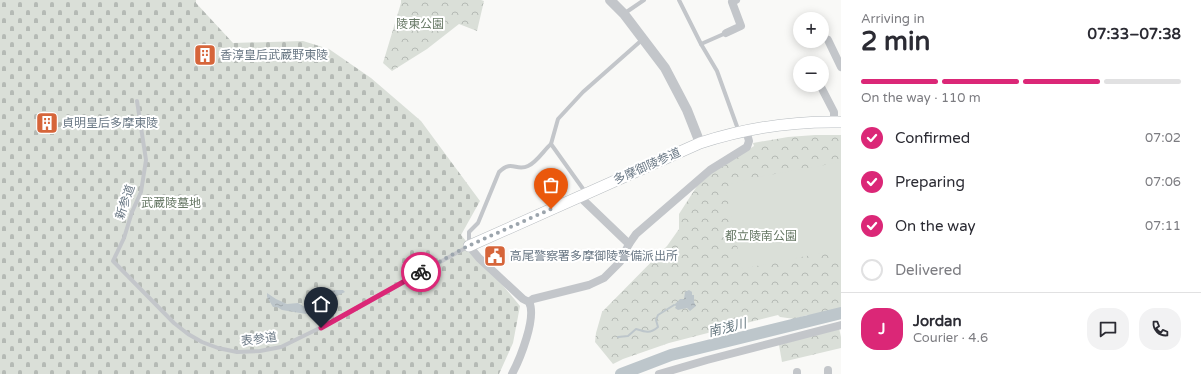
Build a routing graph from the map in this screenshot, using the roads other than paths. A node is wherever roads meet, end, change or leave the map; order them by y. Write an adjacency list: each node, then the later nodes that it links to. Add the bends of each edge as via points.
1 (610, 0): 5 (street)
2 (644, 0): 5 (lane)
3 (679, 0): 9 (lane)
4 (733, 1): 6 (street, via 741,26)
5 (624, 14): 7 (street)
6 (726, 33): 9 (lane)
7 (643, 39): 15 (street, via 668,72 688,110); 16 (lane, via 558,118)
8 (829, 42): 10 (street)
9 (701, 44): 14 (lane, via 717,71)
10 (841, 66)
11 (824, 92): 13 (street)
12 (137, 101): 20 (lane, 新参道, via 146,160 141,192)
13 (837, 122): 14 (main road, 多摩御陵参道, via 790,123)
14 (743, 131): 15 (main road, 多摩御陵参道); 18 (street, via 749,141 747,147 710,170 636,234)
15 (700, 143): 17 (main road, 多摩御陵参道)
16 (551, 144): 17 (lane); 19 (lane, via 529,166 522,168 511,165 499,172 478,223 469,232)
17 (583, 195): 18 (street); 19 (main road, 多摩御陵参道)
18 (629, 244): 21 (street, via 620,262 604,278 589,285)
19 (466, 247): 20 (lane, 表参道, via 334,321 281,347 237,352 218,348 188,334); 21 (street, via 523,300)
20 (113, 261)
21 (529, 302): 23 (street, via 531,316)
22 (841, 325): 24 (street)
23 (512, 374)
24 (660, 374)

